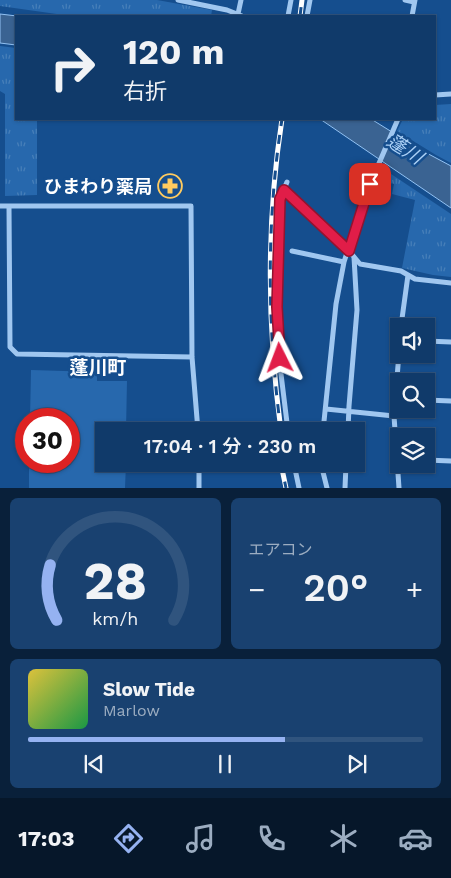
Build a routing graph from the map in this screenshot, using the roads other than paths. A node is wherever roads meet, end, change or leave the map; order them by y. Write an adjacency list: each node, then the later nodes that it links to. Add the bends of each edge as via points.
1 (178, 0): 7 (street)
2 (241, 0): 7 (street)
3 (291, 0): 8 (street)
4 (310, 0): 9 (street)
5 (406, 0): 6 (street)
6 (414, 1): 10 (street)
7 (240, 15)
8 (288, 15)
9 (307, 15)
10 (412, 15)
11 (451, 94): 12 (street)
12 (436, 95)
13 (398, 120): 19 (street, via 365,196)
14 (287, 182): 15 (street)
15 (284, 190): 19 (street); 34 (street, via 280,199 277,307)
16 (0, 206): 17 (street)
17 (9, 206): 27 (street, via 10,347 17,354); 27 (street, via 191,206)
18 (292, 251): 21 (street)
19 (349, 251): 20 (street); 21 (street)
20 (354, 257): 22 (street, via 360,264); 31 (street, via 357,310)
21 (344, 262): 30 (street, via 336,304)
22 (408, 275): 23 (street, via 415,279); 24 (street)
23 (451, 283)
24 (402, 318)
25 (435, 341): 26 (street)
26 (451, 342)
27 (192, 357): 33 (street)
28 (435, 400): 29 (street)
29 (451, 401)
30 (326, 409): 31 (street); 35 (street)
31 (349, 412): 32 (street); 36 (street)
32 (390, 416)
33 (197, 422)
34 (287, 422)
35 (325, 422)
36 (348, 422)
37 (435, 460): 38 (street)
38 (451, 461)
39 (199, 472): 44 (street)
40 (296, 472): 45 (street)
41 (323, 472): 46 (street)
42 (346, 472): 47 (street)
43 (398, 473): 48 (street)
44 (199, 488)
45 (299, 488)
46 (327, 488)
47 (345, 488)
48 (398, 488)

